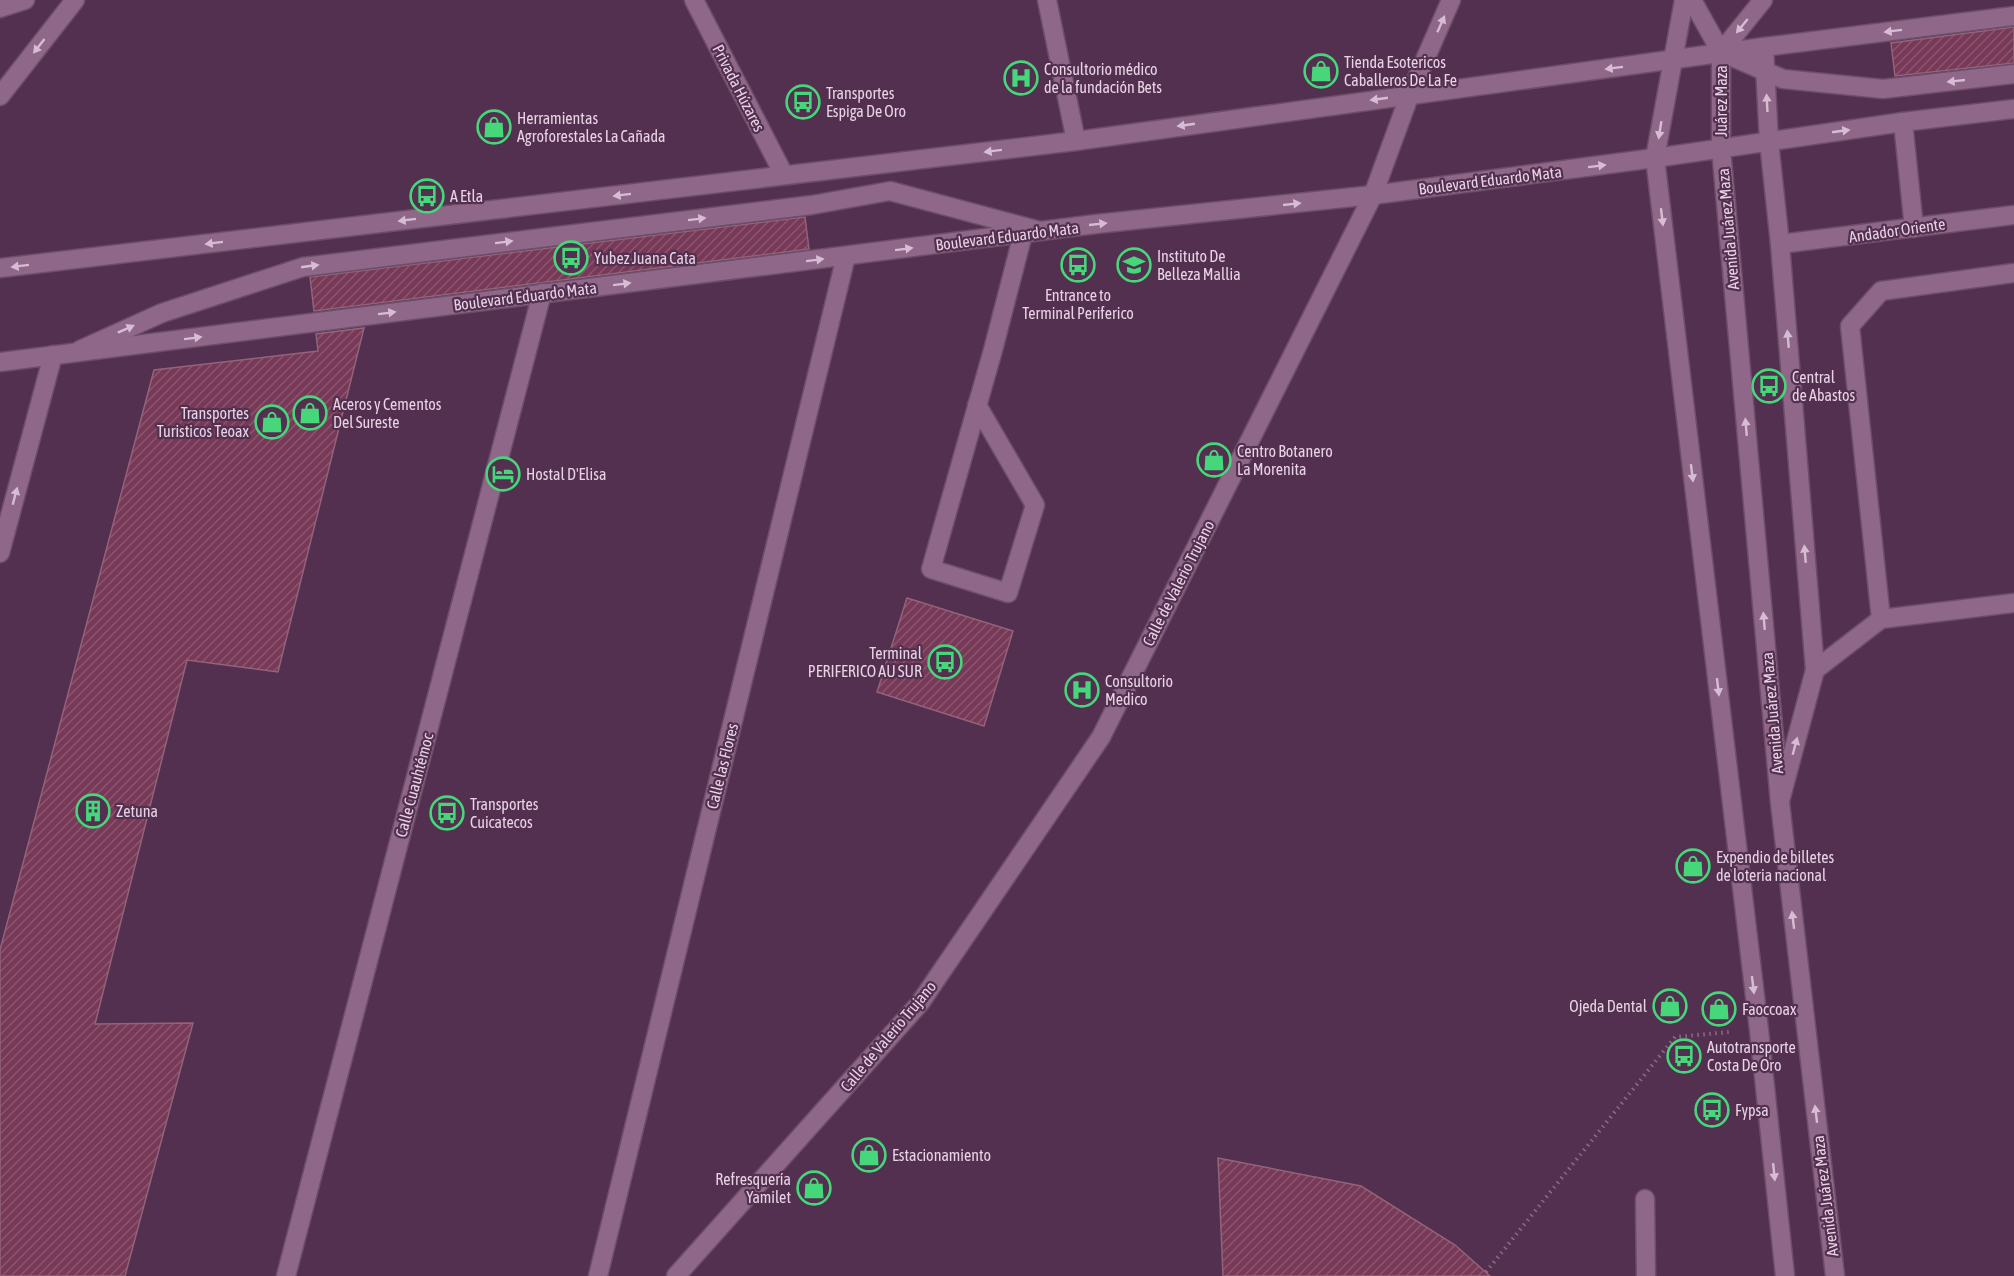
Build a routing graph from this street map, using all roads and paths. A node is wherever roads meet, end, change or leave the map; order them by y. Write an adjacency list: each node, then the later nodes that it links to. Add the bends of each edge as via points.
1 (25, 0): 9 (street)
2 (75, 0): 17 (street, one-way to 17)
3 (694, 0): 24 (street, Privada Húzares)
4 (1047, 0): 20 (street)
5 (1451, 0): 16 (street, Calle de Valerio Trujano, one-way to 5)
6 (1684, 0): 13 (street)
7 (1692, 0): 12 (street)
8 (1763, 0): 12 (street, one-way to 12)
9 (0, 8)
10 (2014, 16): 11 (street, one-way to 11)
11 (1764, 46): 12 (street); 14 (street)
12 (1721, 52): 13 (street); 14 (street); 22 (street, Juárez Maza)
13 (1672, 60): 16 (street, one-way to 16); 23 (street, one-way to 23)
14 (1766, 72): 15 (street, one-way to 14, via 1883,89 1783,79); 21 (street, one-way to 14)
15 (2014, 74)
16 (1410, 94): 20 (street, one-way to 20); 25 (street, Calle de Valerio Trujano)
17 (0, 96)
18 (2014, 109): 19 (street, Boulevard Eduardo Mata)
19 (1903, 123): 21 (street, Boulevard Eduardo Mata, one-way to 19); 27 (street)
20 (1076, 141): 24 (street, one-way to 24)
21 (1769, 142): 22 (street, Boulevard Eduardo Mata); 29 (street)
22 (1721, 149): 23 (street, Boulevard Eduardo Mata); 42 (street, Avenida Juárez Maza, one-way to 22)
23 (1655, 159): 25 (street, Boulevard Eduardo Mata, one-way to 23); 43 (street, one-way to 43)
24 (784, 176): 31 (street, one-way to 31)
25 (1373, 195): 28 (street, Boulevard Eduardo Mata, one-way to 25); 48 (street, Calle de Valerio Trujano, via 1101,737 920,1003)
26 (2014, 215): 27 (street, Andador Oriente)
27 (1914, 228): 29 (street, Andador Oriente)
28 (1031, 232): 30 (street, Boulevard Eduardo Mata, one-way to 28); 34 (street, one-way to 28, via 162,313 303,267 812,205 890,191); 37 (street)
29 (1780, 244): 41 (street, one-way to 29)
30 (846, 256): 33 (street, Boulevard Eduardo Mata, one-way to 30); 47 (street, Calle las Flores)
31 (0, 268)
32 (2014, 273): 40 (street, via 1881,291 1850,326)
33 (543, 293): 34 (street, Boulevard Eduardo Mata, one-way to 33); 46 (street, Calle Cuauhtémoc)
34 (72, 353): 35 (street, Boulevard Eduardo Mata)
35 (53, 355): 36 (street, Boulevard Eduardo Mata); 38 (street, one-way to 35)
36 (0, 362)
37 (977, 405): 37 (street, via 931,568 1008,593 1035,505)
38 (0, 552)
39 (2014, 603): 40 (street)
40 (1881, 619): 41 (street)
41 (1815, 670): 42 (street, one-way to 41)
42 (1780, 803): 51 (street, Avenida Juárez Maza, one-way to 42)
43 (1759, 1030): 45 (path, via 1675,1037); 50 (street, one-way to 50)
44 (1645, 1198): 49 (street)
45 (1486, 1272)
46 (286, 1276)
47 (598, 1276)
48 (676, 1276)
49 (1646, 1276)
50 (1785, 1276)
51 (1834, 1276)

